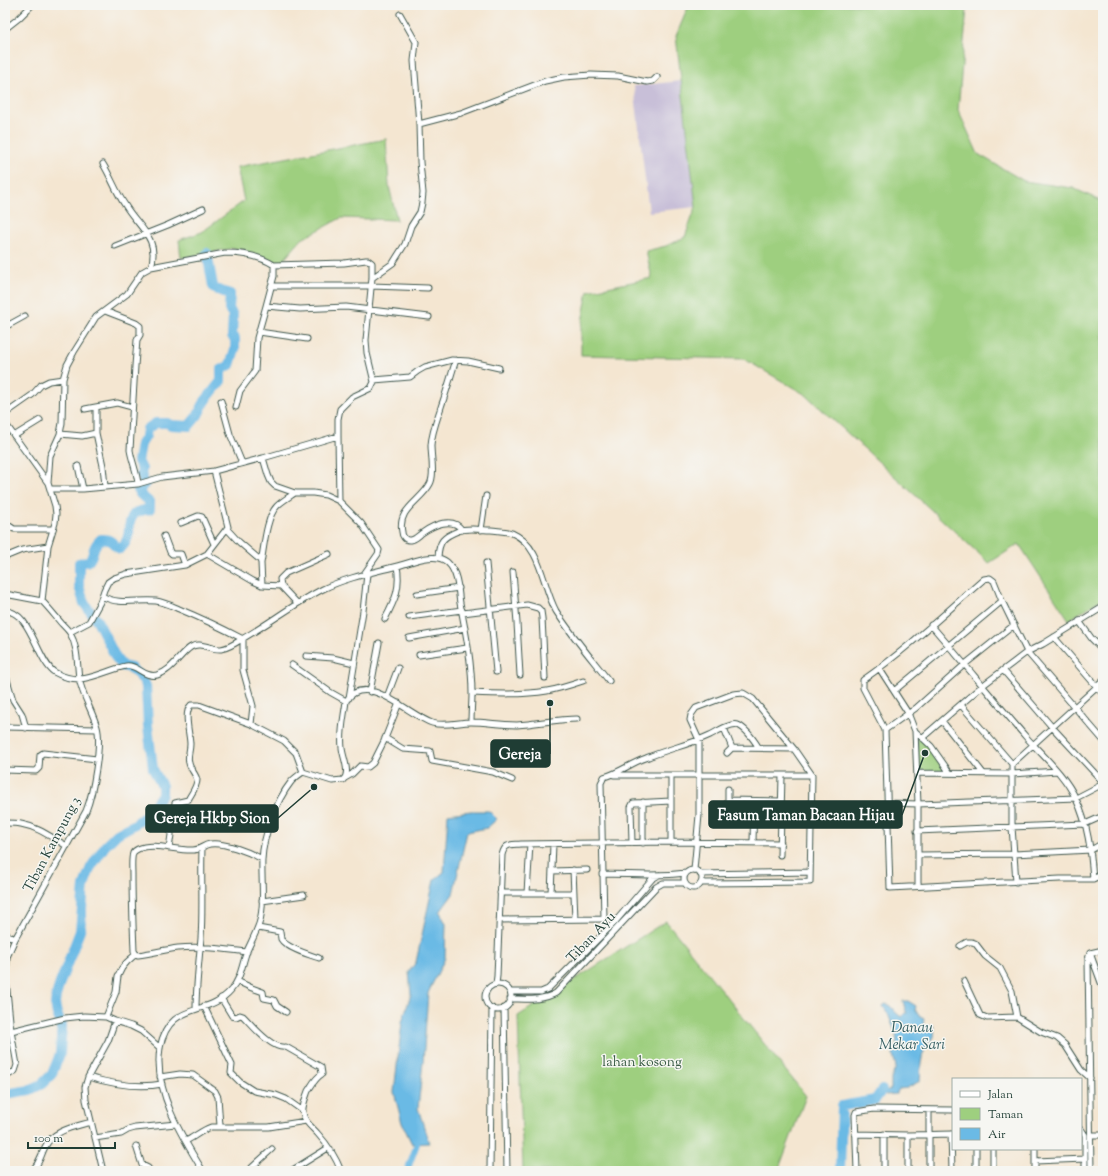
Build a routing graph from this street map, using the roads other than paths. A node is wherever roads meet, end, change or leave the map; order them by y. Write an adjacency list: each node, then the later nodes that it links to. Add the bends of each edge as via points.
1 (32, 5): 3 (street)
2 (400, 14): 5 (street, via 416,42 414,61)
3 (5, 29)
4 (657, 77): 5 (street, via 647,82 618,76 564,76 461,113)
5 (419, 124): 12 (street, via 423,193 420,212 393,263)
6 (103, 164): 8 (street, via 124,204)
7 (203, 208): 8 (street)
8 (147, 233): 9 (street); 11 (street, via 153,244 154,259)
9 (115, 246)
10 (274, 265): 11 (street, via 261,258 231,253); 12 (street, via 368,260 373,265); 13 (street)
11 (151, 267): 17 (street, via 142,272 127,294)
12 (372, 278): 14 (street)
13 (271, 286): 14 (street); 16 (street)
14 (371, 286): 15 (street); 18 (street)
15 (428, 288)
16 (266, 306): 18 (street, via 300,309 346,307); 22 (street)
17 (105, 310): 26 (street, via 89,326 67,365); 30 (street, via 140,326)
18 (370, 310): 20 (street); 27 (street, via 366,340)
19 (25, 316): 21 (street)
20 (429, 317)
21 (5, 327)
22 (258, 332): 23 (street); 31 (street, via 255,371 240,391)
23 (307, 339)
24 (456, 360): 25 (street); 27 (street, via 425,367 410,377); 56 (street, via 435,426 431,483 408,507 401,528 402,534 410,541 432,527 449,522 459,525)
25 (500, 368)
26 (63, 379): 33 (street, via 41,385 32,395); 37 (street)
27 (374, 380): 39 (street, via 371,388 346,401 340,409)
28 (221, 401): 41 (street)
29 (96, 407): 30 (street, via 120,403); 32 (street); 36 (street)
30 (132, 407): 45 (street, via 130,450)
31 (236, 407)
32 (85, 409)
33 (5, 414)
34 (40, 420): 38 (street)
35 (5, 423): 38 (street)
36 (96, 433): 37 (street, via 82,436); 46 (street)
37 (60, 434): 44 (street, via 50,456)
38 (14, 436): 44 (street)
39 (338, 436): 40 (street); 51 (street)
40 (263, 458): 41 (street); 49 (street, via 271,482)
41 (242, 464): 43 (street)
42 (78, 466): 47 (street)
43 (214, 471): 45 (street, via 172,476); 55 (street)
44 (48, 483): 48 (street)
45 (140, 484): 46 (street)
46 (106, 486): 47 (street)
47 (83, 488): 48 (street)
48 (50, 489): 54 (street, via 56,514)
49 (295, 493): 51 (street, via 320,494); 65 (street, via 277,506 272,513)
50 (486, 496): 57 (street)
51 (339, 501): 70 (street, via 361,523 379,550)
52 (5, 519): 54 (street, via 14,529)
53 (181, 523): 59 (street, via 198,516 202,517)
54 (52, 529): 60 (street)
55 (227, 530): 59 (street); 65 (street)
56 (462, 530): 57 (street); 64 (street, via 441,541)
57 (481, 530): 113 (street, via 512,533 526,544 536,559 556,610)
58 (164, 536): 67 (street, via 170,552 181,554)
59 (214, 544): 61 (street)
60 (48, 546): 63 (street, via 22,550); 77 (street)
61 (207, 554): 67 (street); 71 (street)
62 (329, 554): 72 (street, via 286,573 280,579)
63 (5, 557)
64 (438, 557): 68 (street); 73 (street, via 448,563 454,571)
65 (261, 563): 71 (street)
66 (486, 563): 82 (street)
67 (185, 565): 76 (street, via 114,578 108,582)
68 (397, 566): 70 (street); 86 (street, via 398,588)
69 (513, 572): 80 (street)
70 (366, 574): 79 (street, via 346,579); 102 (street)
71 (262, 585): 72 (street)
72 (281, 586): 79 (street)
73 (459, 588): 75 (street); 84 (street)
74 (5, 594): 77 (street)
75 (417, 594)
76 (102, 596): 91 (street, via 89,622); 94 (street, via 121,602 157,601 195,615)
77 (42, 601): 91 (street, Tiban Kampung 3)
78 (1002, 601): 88 (street, via 994,581 987,578); 89 (street); 96 (street)
79 (297, 603): 94 (street)
80 (516, 606): 82 (street); 110 (street); 111 (street, via 534,606 541,611)
81 (1103, 607): 87 (street)
82 (491, 609): 84 (street); 108 (street)
83 (5, 610): 112 (street, via 17,613 52,671)
84 (462, 611): 85 (street); 90 (street)
85 (409, 617)
86 (385, 619)
87 (1079, 621): 92 (street); 98 (street)
88 (931, 625): 96 (street); 106 (street)
89 (1014, 625): 99 (street); 103 (street)
90 (465, 628): 93 (street); 97 (street)
91 (70, 632): 112 (street, Tiban Kampung 3, via 76,651)
92 (1054, 637): 99 (street); 117 (street)
93 (409, 638)
94 (243, 639): 112 (street, via 222,649 195,645 158,675 146,675 136,668 127,666); 131 (street, via 243,670 253,706)
95 (379, 643): 119 (street)
96 (948, 645): 103 (street); 118 (street)
97 (467, 648): 100 (street); 120 (street)
98 (1103, 650)
99 (1027, 652): 107 (street); 126 (street)
100 (419, 655)
101 (306, 656): 102 (street)
102 (354, 663): 123 (street)
103 (964, 665): 116 (street); 127 (street)
104 (292, 666): 123 (street, via 330,692)
105 (398, 668): 122 (street)
106 (879, 668): 118 (street); 137 (street, via 863,680 862,686)
107 (1003, 670): 116 (street); 133 (street)
108 (496, 672)
109 (5, 673): 134 (street, via 13,700 22,714)
110 (520, 675)
111 (545, 678)
112 (79, 679): 136 (street, Tiban Kampung 3)
113 (609, 681)
114 (1103, 681): 117 (street)
115 (583, 682): 120 (street, via 533,693)
116 (982, 686): 125 (street); 143 (street)
117 (1096, 687): 121 (street); 126 (street)
118 (894, 691): 127 (street)
119 (370, 692): 122 (street); 123 (street, via 356,692)
120 (472, 694): 130 (street)
121 (1103, 694)
122 (387, 697): 124 (street)
123 (348, 700): 162 (street, via 340,731)
124 (399, 703): 130 (street, via 437,724); 139 (street)
125 (961, 705): 129 (street); 149 (street)
126 (1074, 708): 133 (street); 142 (street)
127 (908, 713): 137 (street); 138 (street)
128 (577, 718): 130 (street, via 500,725)
129 (942, 721): 140 (street); 155 (street)
130 (471, 722)
131 (250, 724): 152 (street, via 284,741 293,749); 194 (street, via 199,705 189,707 188,760 197,783 188,800 175,803 170,822)
132 (5, 727): 134 (street)
133 (1052, 727): 143 (street); 164 (street)
134 (26, 728): 136 (street)
135 (724, 728): 141 (street); 144 (street); 145 (street, via 739,725)
136 (97, 729): 148 (street, Tiban Kampung 3)
137 (885, 730): 173 (street)
138 (915, 731): 140 (street); 153 (street)
139 (385, 738): 162 (street, via 372,765 360,766); 163 (street, via 403,749 430,751 432,761 493,772)
140 (922, 738): 154 (street, via 931,746)
141 (699, 740): 146 (street, via 690,720 694,710 733,694 743,693 753,699); 156 (street); 158 (street, via 645,758)
142 (1103, 740)
143 (1033, 744): 149 (street); 151 (street)
144 (732, 748): 145 (street); 147 (street)
145 (759, 748): 146 (street)
146 (794, 749): 160 (street)
147 (727, 753)
148 (97, 759): 150 (street, via 43,753 40,755 39,768 36,771); 193 (street, Tiban Kampung 3, via 90,800)
149 (1012, 764): 157 (street)
150 (5, 770)
151 (1057, 771): 157 (street); 166 (street)
152 (303, 772): 162 (street, via 332,781); 200 (street, via 292,780 271,817)
153 (917, 773): 154 (street); 174 (street)
154 (950, 773): 155 (street)
155 (983, 773): 157 (street)
156 (699, 774): 159 (street); 161 (street); 187 (street)
157 (1012, 774): 168 (street)
158 (612, 775): 159 (street); 192 (street, via 601,780)
159 (671, 775): 169 (street)
160 (812, 775): 161 (street); 205 (street)
161 (782, 776): 171 (street)
162 (345, 778)
163 (512, 780)
164 (1103, 783): 166 (street)
165 (728, 789): 167 (street)
166 (1076, 798): 168 (street); 180 (street)
167 (728, 800): 170 (street); 176 (street)
168 (1013, 800): 174 (street); 181 (street)
169 (671, 801): 172 (street); 183 (street)
170 (754, 801): 171 (street); 177 (street)
171 (781, 801): 188 (street)
172 (643, 802): 185 (street, via 634,802 631,805); 186 (street)
173 (888, 803): 174 (street); 215 (street, via 890,888)
174 (918, 804): 182 (street)
175 (717, 815): 176 (street)
176 (728, 816): 177 (street)
177 (753, 816): 184 (street)
178 (1103, 816): 180 (street)
179 (5, 823): 193 (street, via 30,826)
180 (1085, 824): 181 (street); 196 (street)
181 (1012, 827): 182 (street); 197 (street)
182 (918, 831): 199 (street)
183 (671, 842): 186 (street); 187 (street)
184 (753, 842): 187 (street); 188 (street)
185 (632, 843): 186 (street); 192 (street)
186 (643, 843)
187 (697, 843): 203 (street)
188 (781, 843): 198 (street)
189 (1103, 843): 196 (street)
190 (530, 844): 191 (street); 216 (street, via 508,846 504,849); 217 (street)
191 (553, 844): 192 (street); 204 (street)
192 (602, 844): 207 (street)
193 (67, 846): 228 (street, Tiban Kampung 3)
194 (169, 848): 195 (street); 234 (street, via 140,848 134,853 132,906)
195 (202, 848): 200 (street, via 216,844 242,849); 230 (street)
196 (1091, 850): 197 (street); 211 (street)
197 (1014, 854): 199 (street); 212 (street)
198 (780, 855)
199 (918, 855): 215 (street)
200 (262, 859): 221 (street)
201 (573, 870): 202 (street); 204 (street); 219 (street)
202 (587, 870)
203 (694, 870): 206 (street); 208 (street)
204 (552, 871): 218 (street)
205 (810, 872): 208 (street); 214 (street, via 810,882)
206 (686, 873): 210 (street); 213 (street)
207 (602, 874): 210 (street); 223 (street)
208 (700, 874): 214 (street)
209 (1103, 874): 211 (street)
210 (659, 875): 225 (street, Tiban Ayu, via 652,879)
211 (1093, 879): 212 (street)
212 (1016, 882): 215 (street)
213 (685, 883): 214 (street, via 695,888); 244 (street, Tiban Ayu, via 663,883 656,886 550,997)
214 (701, 883)
215 (918, 886)
216 (500, 893): 217 (street); 224 (street)
217 (528, 893): 218 (street)
218 (551, 893): 219 (street)
219 (574, 893): 222 (street)
220 (304, 895): 221 (street)
221 (262, 901): 226 (street)
222 (575, 919): 223 (street); 224 (street)
223 (604, 919): 225 (street)
224 (498, 920): 240 (street)
225 (614, 923): 242 (street, Tiban Ayu, via 548,989 541,992)
226 (258, 928): 232 (street); 236 (street, via 280,932 280,938 286,944)
227 (5, 934): 228 (street)
228 (15, 939): 235 (street, Tiban Kampung 3)
229 (960, 946): 251 (street, via 972,942 1000,968 1012,991)
230 (199, 948): 232 (street); 234 (street, via 177,948); 248 (street)
231 (1103, 950): 233 (street)
232 (247, 952): 238 (street)
233 (1090, 953): 241 (street); 259 (street)
234 (136, 954): 250 (street, via 118,976 116,992)
235 (6, 956): 237 (street, Tiban Kampung 3)
236 (319, 958)
237 (6, 980): 253 (street, Tiban Kampung 3)
238 (237, 981): 243 (street); 249 (street, via 263,992 264,998 274,1000 277,1006)
239 (964, 981): 251 (street, via 980,1015 987,1018)
240 (496, 984): 242 (street, Tiban Ayu, via 505,986); 246 (street, via 491,985 485,992 485,1002)
241 (1103, 988)
242 (510, 992): 244 (street)
243 (221, 998): 245 (street); 263 (street, via 232,1016 243,1016 271,1042 286,1047 321,1067 322,1074 308,1091)
244 (510, 999): 247 (street)
245 (204, 1006): 248 (street); 263 (street, via 232,1065 232,1074 254,1091 286,1099)
246 (492, 1008): 247 (street); 293 (street)
247 (504, 1008): 294 (street)
248 (196, 1009): 255 (street, via 171,1022)
249 (286, 1012)
250 (106, 1017): 252 (street); 253 (street, via 65,1018)
251 (1017, 1017): 259 (street, via 1062,1041 1075,1063)
252 (115, 1022): 255 (street, via 141,1031); 257 (street, via 108,1041)
253 (11, 1031): 254 (street); 256 (street, Tiban Kampung 3, via 17,1067 13,1073)
254 (5, 1034)
255 (160, 1048): 258 (street)
256 (5, 1077)
257 (88, 1077): 260 (street, via 140,1086); 265 (street, via 85,1087)
258 (160, 1077): 260 (street); 267 (street, via 193,1075 216,1090)
259 (1090, 1078): 274 (street)
260 (162, 1084): 266 (street)
261 (929, 1110): 262 (street); 269 (street, via 858,1111 855,1115); 271 (street)
262 (952, 1110)
263 (302, 1111): 264 (street)
264 (306, 1121): 267 (street, via 269,1127); 279 (street)
265 (91, 1122): 276 (street); 286 (street, via 54,1135)
266 (176, 1124): 276 (street, via 135,1128 121,1134); 277 (street)
267 (220, 1126): 277 (street, via 206,1129)
268 (1082, 1130): 284 (street, via 1085,1135)
269 (855, 1134): 270 (street); 295 (street)
270 (884, 1134): 273 (street); 296 (street)
271 (928, 1134): 272 (street); 273 (street); 298 (street)
272 (952, 1134): 299 (street)
273 (908, 1135): 297 (street)
274 (1091, 1135): 275 (street); 304 (street)
275 (1103, 1135)
276 (96, 1138): 287 (street)
277 (186, 1141): 289 (street)
278 (136, 1146): 288 (street, via 142,1166)
279 (328, 1148): 291 (street); 292 (street)
280 (272, 1149): 290 (street)
281 (976, 1150): 300 (street)
282 (993, 1150): 301 (street)
283 (1035, 1150): 285 (street)
284 (1085, 1159): 285 (street); 303 (street)
285 (1035, 1160): 302 (street)
286 (32, 1171)
287 (103, 1171)
288 (150, 1171)
289 (203, 1171)
290 (248, 1171)
291 (291, 1171)
292 (341, 1171)
293 (490, 1171)
294 (507, 1171)
295 (857, 1171)
296 (884, 1171)
297 (908, 1171)
298 (929, 1171)
299 (952, 1171)
300 (976, 1171)
301 (993, 1171)
302 (1035, 1171)
303 (1085, 1171)
304 (1091, 1171)

